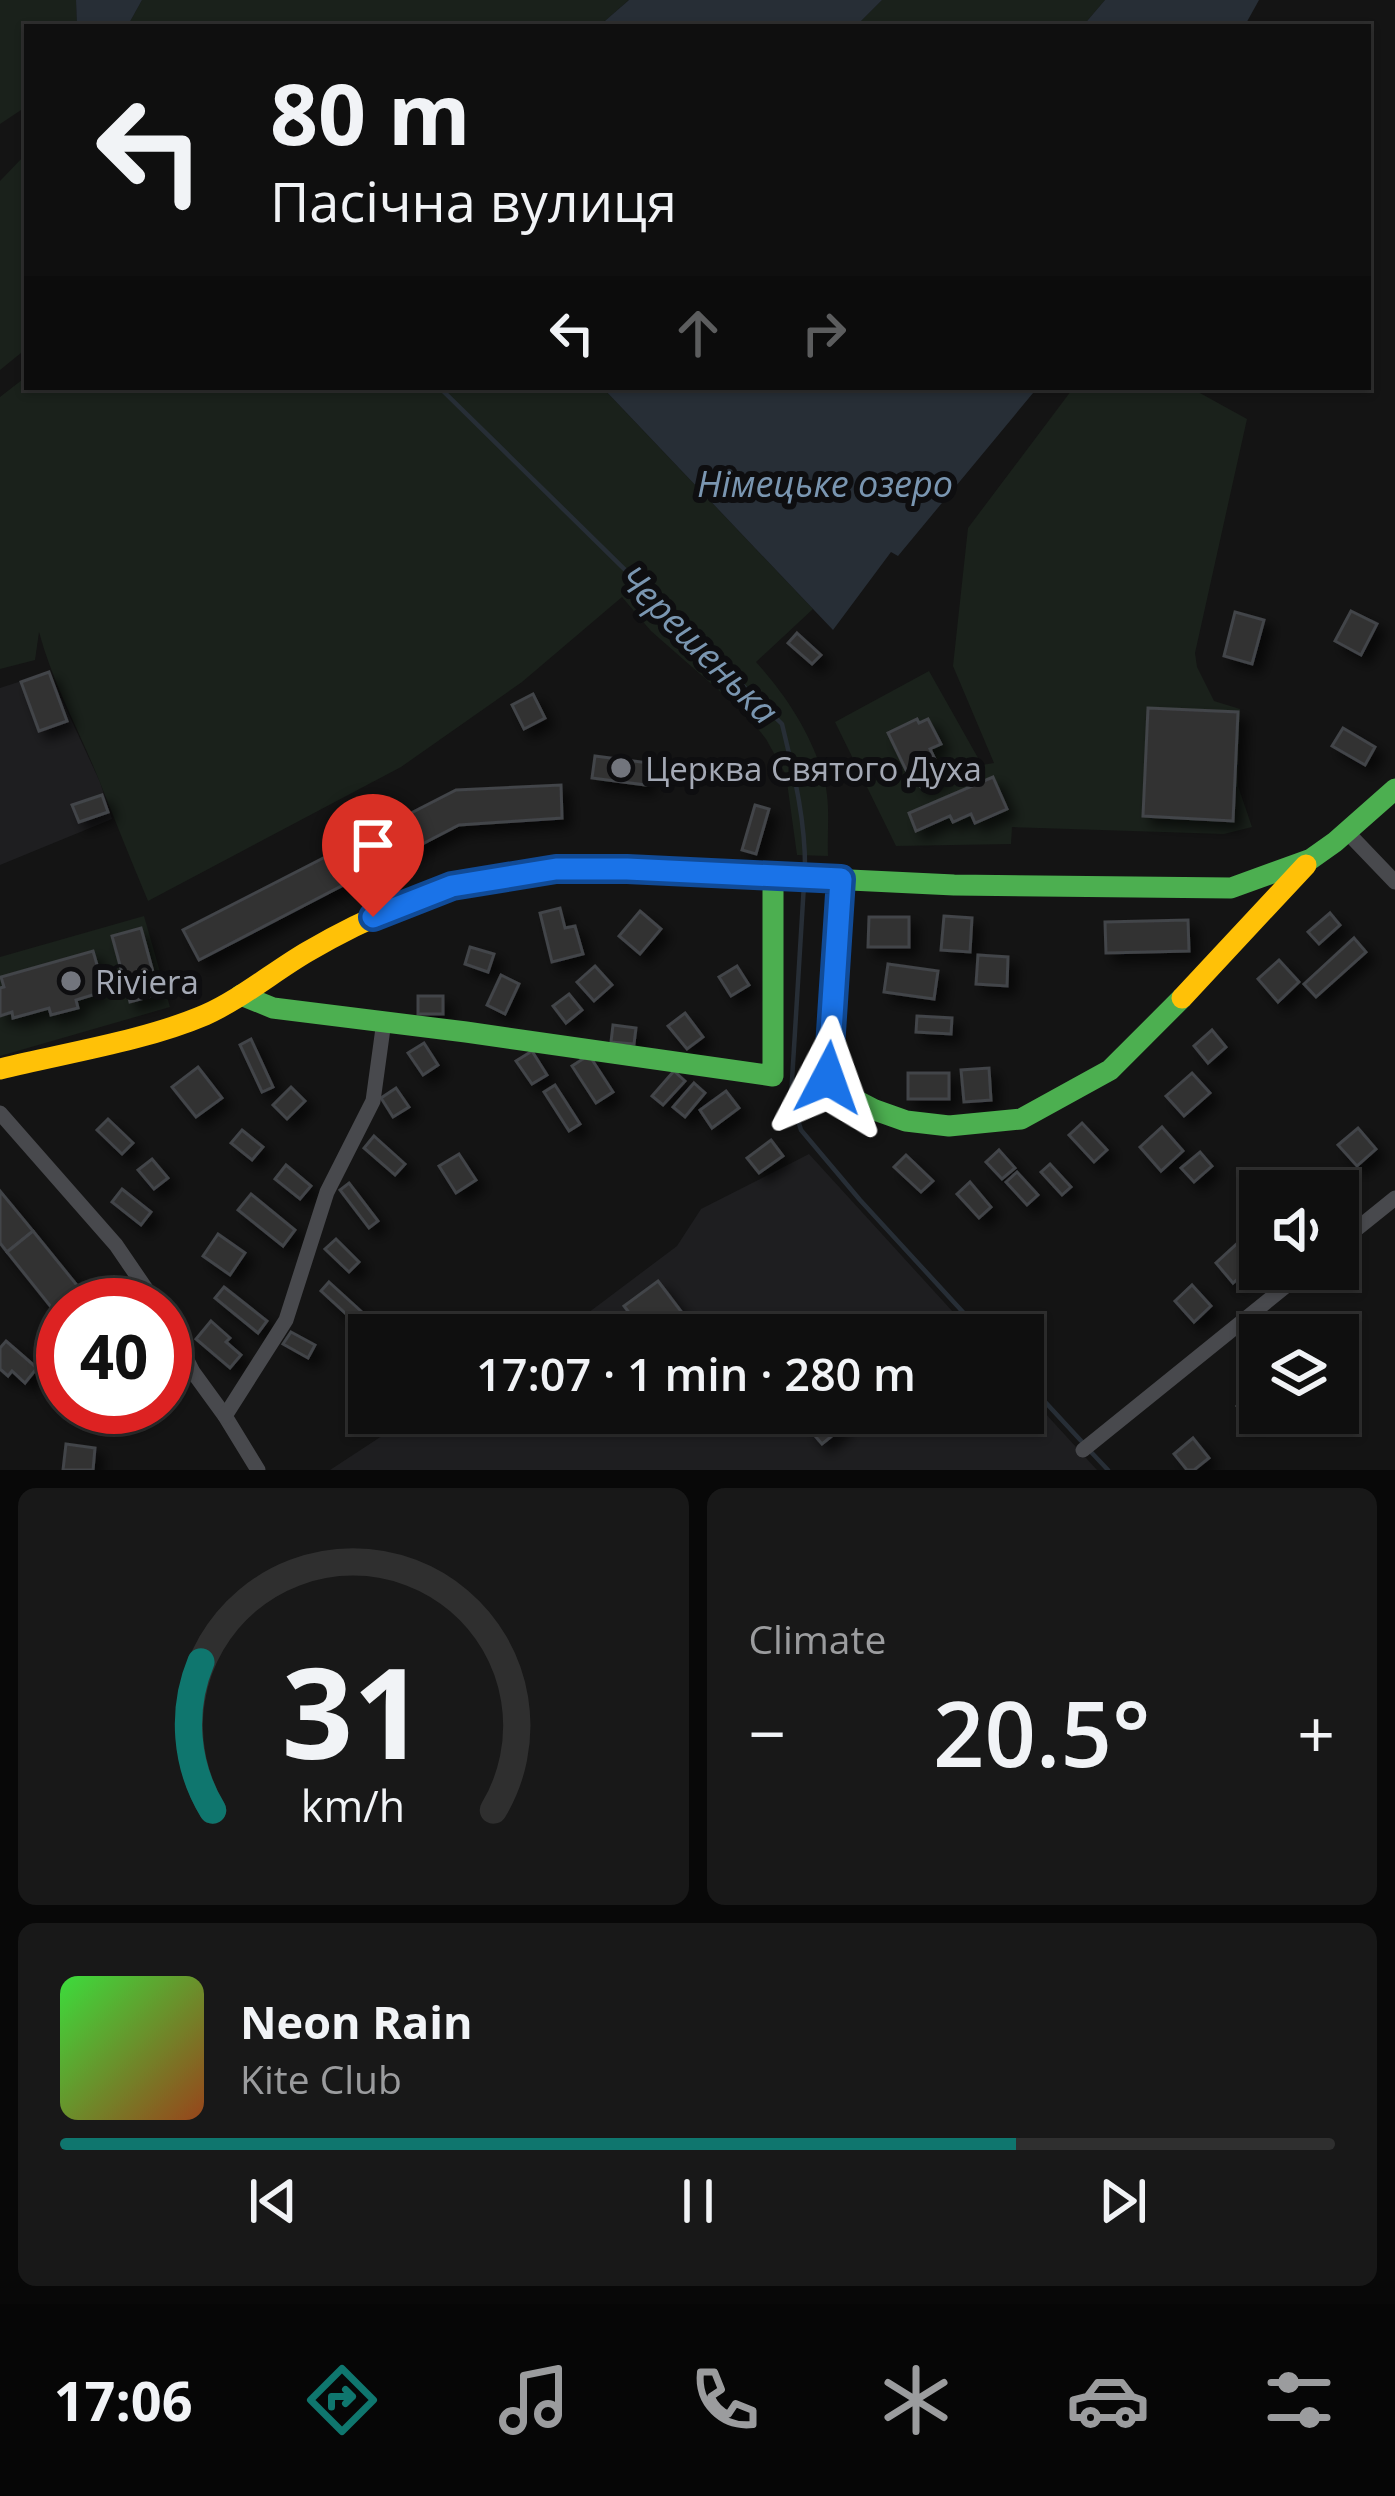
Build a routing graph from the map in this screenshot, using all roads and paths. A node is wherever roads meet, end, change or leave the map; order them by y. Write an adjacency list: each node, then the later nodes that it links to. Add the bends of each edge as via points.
1 (1395, 789): 2 (street)
2 (1347, 832): 3 (street); 6 (street)
3 (1311, 859): 5 (street, via 1231,888); 5 (street, via 1110,1070 1022,1119 950,1126 875,1110 828,1078)
4 (783, 878): 5 (street); 7 (street, via 556,869 452,886 373,917); 8 (street, via 773,1076)
5 (832, 879)
6 (1395, 883)
7 (241, 995): 8 (street, via 273,1008); 9 (street, via 174,1027)
8 (384, 1021): 16 (street, via 373,1101 327,1192 286,1320)
9 (0, 1069)
10 (0, 1113): 13 (street)
11 (1395, 1198): 12 (street)
12 (1359, 1227)
13 (139, 1278)
14 (1281, 1290): 17 (street)
15 (192, 1370): 16 (street)
16 (226, 1416): 18 (street)
17 (1083, 1450)
18 (258, 1470)

